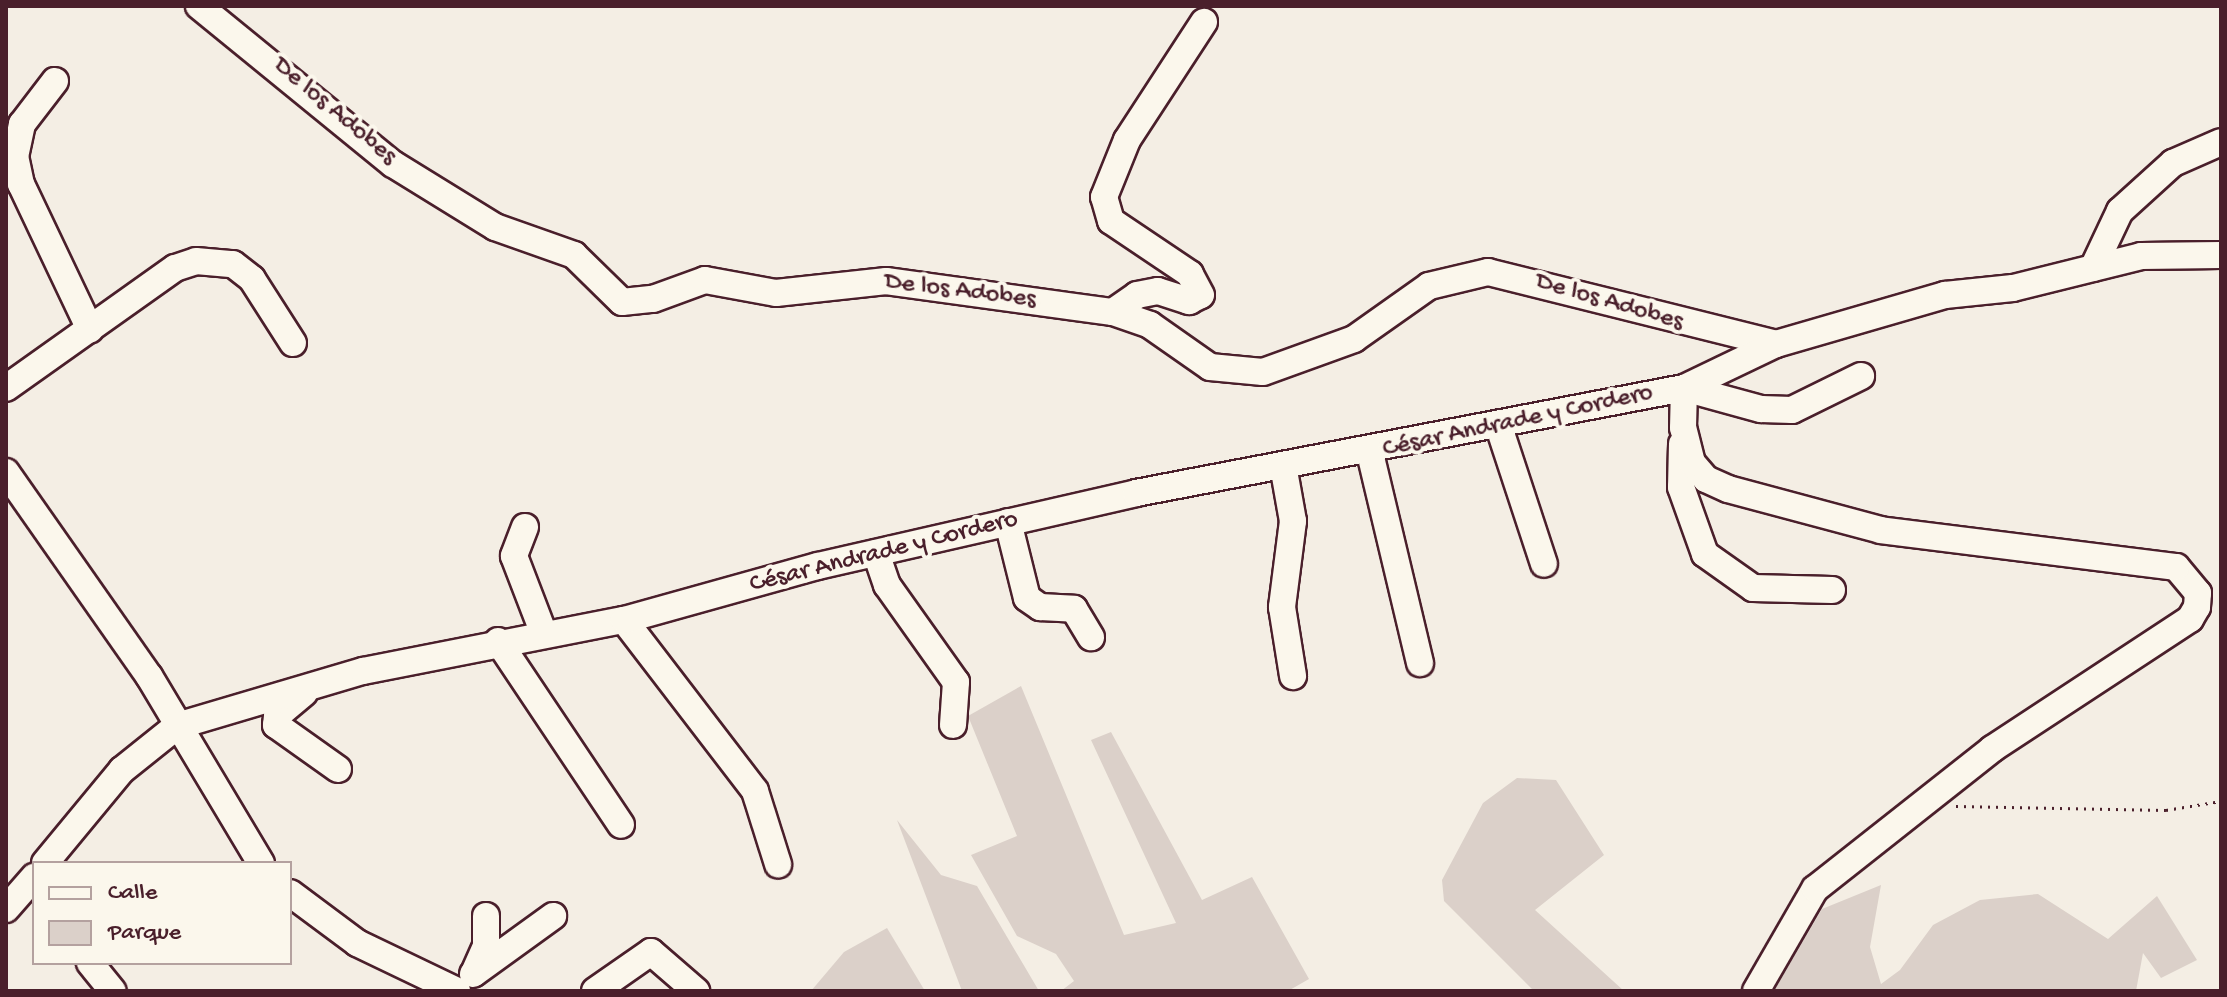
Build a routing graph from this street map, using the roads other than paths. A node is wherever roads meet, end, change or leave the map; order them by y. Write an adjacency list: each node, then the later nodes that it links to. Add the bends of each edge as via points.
1 (199, 6): 7 (street, De los Adobes, via 393,164 495,227 574,255 622,302 653,299 705,280 776,293 886,281)
2 (1204, 22): 7 (street, via 1127,140 1104,197 1111,221 1190,274 1201,295 1189,301 1158,291 1137,295)
3 (55, 81): 8 (street, via 22,124 15,156 21,184)
4 (2221, 142): 6 (street, via 2173,163 2120,211)
5 (2221, 255): 6 (street, César Andrade y Cordero, via 2141,256)
6 (2093, 268): 10 (street, César Andrade y Cordero, via 2013,288 1945,295)
7 (1113, 312): 10 (street, De los Adobes, via 1150,325 1210,367 1263,372 1354,339 1429,286 1488,272)
8 (90, 329): 9 (street, via 175,268 196,261 233,264 252,279); 12 (street)
9 (293, 343)
10 (1776, 344): 13 (street, César Andrade y Cordero)
11 (1861, 376): 13 (street, via 1792,410 1761,409)
12 (6, 388)
13 (1684, 388): 14 (street, César Andrade y Cordero); 15 (street)
14 (1498, 424): 16 (street, César Andrade y Cordero); 22 (street)
15 (1683, 428): 23 (street, via 1681,487 1705,554 1753,588); 48 (street, via 1692,463 1706,479 1728,489 1881,530 2176,567 2198,593 2190,619 2114,664 1815,889)
16 (1370, 453): 17 (street, César Andrade y Cordero); 28 (street)
17 (1283, 465): 19 (street, César Andrade y Cordero); 29 (street, via 1293,521 1282,607)
18 (6, 472): 32 (street)
19 (1008, 522): 21 (street, César Andrade y Cordero); 26 (street, via 1027,598 1040,607 1074,609)
20 (525, 527): 25 (street, via 514,556)
21 (876, 553): 24 (street, César Andrade y Cordero); 31 (street, via 887,585 956,682)
22 (1544, 564)
23 (1832, 590)
24 (624, 620): 25 (street, César Andrade y Cordero); 37 (street, via 755,791)
25 (544, 634): 27 (street, César Andrade y Cordero)
26 (1091, 637)
27 (498, 641): 30 (street, César Andrade y Cordero); 34 (street)
28 (1420, 663)
29 (1293, 676)
30 (313, 686): 32 (street, César Andrade y Cordero); 33 (street, via 277,716 276,725)
31 (953, 725)
32 (177, 726): 35 (street, César Andrade y Cordero, via 122,770); 36 (street)
33 (338, 769)
34 (621, 825)
35 (47, 861)
36 (260, 861)
37 (778, 864)
38 (31, 886): 40 (street)
39 (292, 894): 44 (street, via 357,943)
40 (6, 909)
41 (486, 916): 44 (street, via 486,946)
42 (553, 916): 44 (street)
43 (92, 965): 45 (street)
44 (460, 984)
45 (113, 991)
46 (595, 991): 47 (street, via 651,952)
47 (696, 991)
48 (1756, 991)

